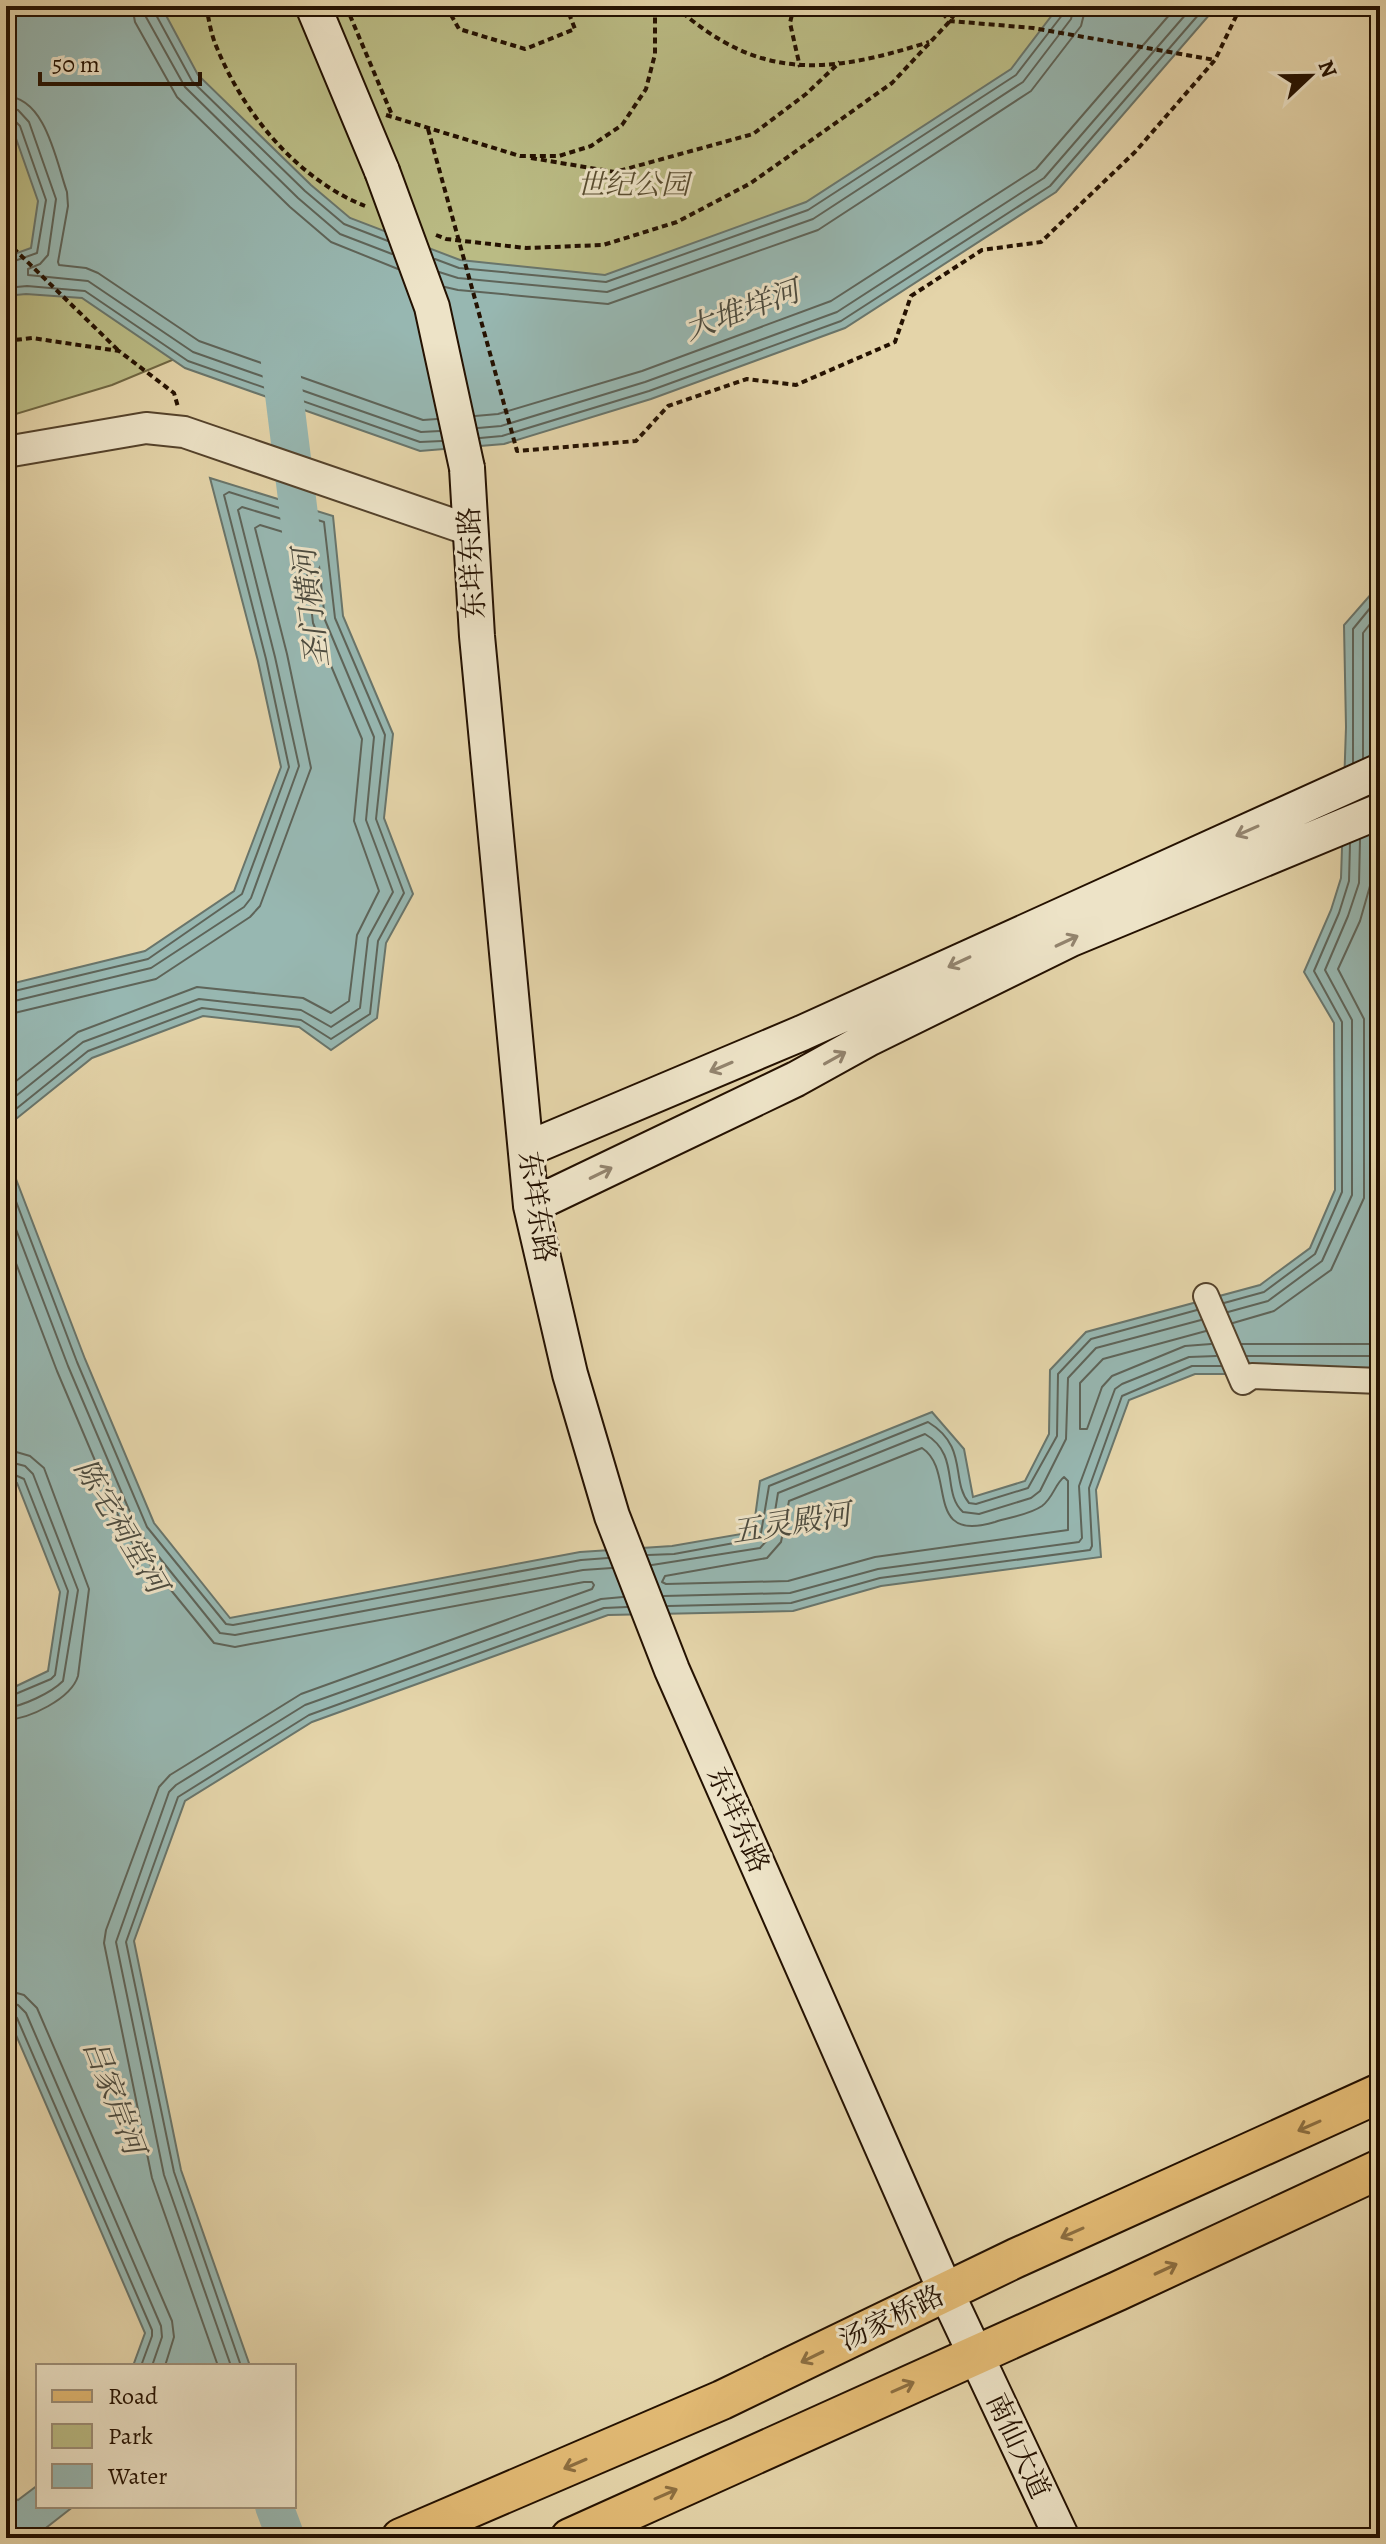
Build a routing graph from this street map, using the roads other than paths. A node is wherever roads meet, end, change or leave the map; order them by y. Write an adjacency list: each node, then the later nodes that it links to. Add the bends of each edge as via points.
1 (313, 6): 3 (main road, 东垟东路, bridge, via 432,307 467,468)
2 (6, 452): 3 (street, via 146,428 184,432)
3 (470, 530): 6 (main road, 东垟东路)
4 (1380, 771): 6 (main road, one-way to 6, via 802,1033)
5 (1380, 811): 7 (main road, one-way to 5, via 1071,939)
6 (527, 1149): 7 (main road, 东垟东路)
7 (531, 1206): 12 (main road, 东垟东路, via 570,1374 612,1516 672,1670)
8 (1206, 1296): 9 (street, via 1243,1382 1252,1376)
9 (1380, 1381)
10 (1380, 2093): 12 (main road, 汤家桥路, one-way to 12)
11 (1380, 2169): 13 (main road, one-way to 11)
12 (946, 2292): 13 (main road, 东垟东路); 14 (main road, 汤家桥路, one-way to 14, via 722,2400)
13 (974, 2354): 15 (main road, one-way to 13); 16 (main road, 南仙大道)
14 (406, 2536)
15 (570, 2538)
16 (1062, 2538)

